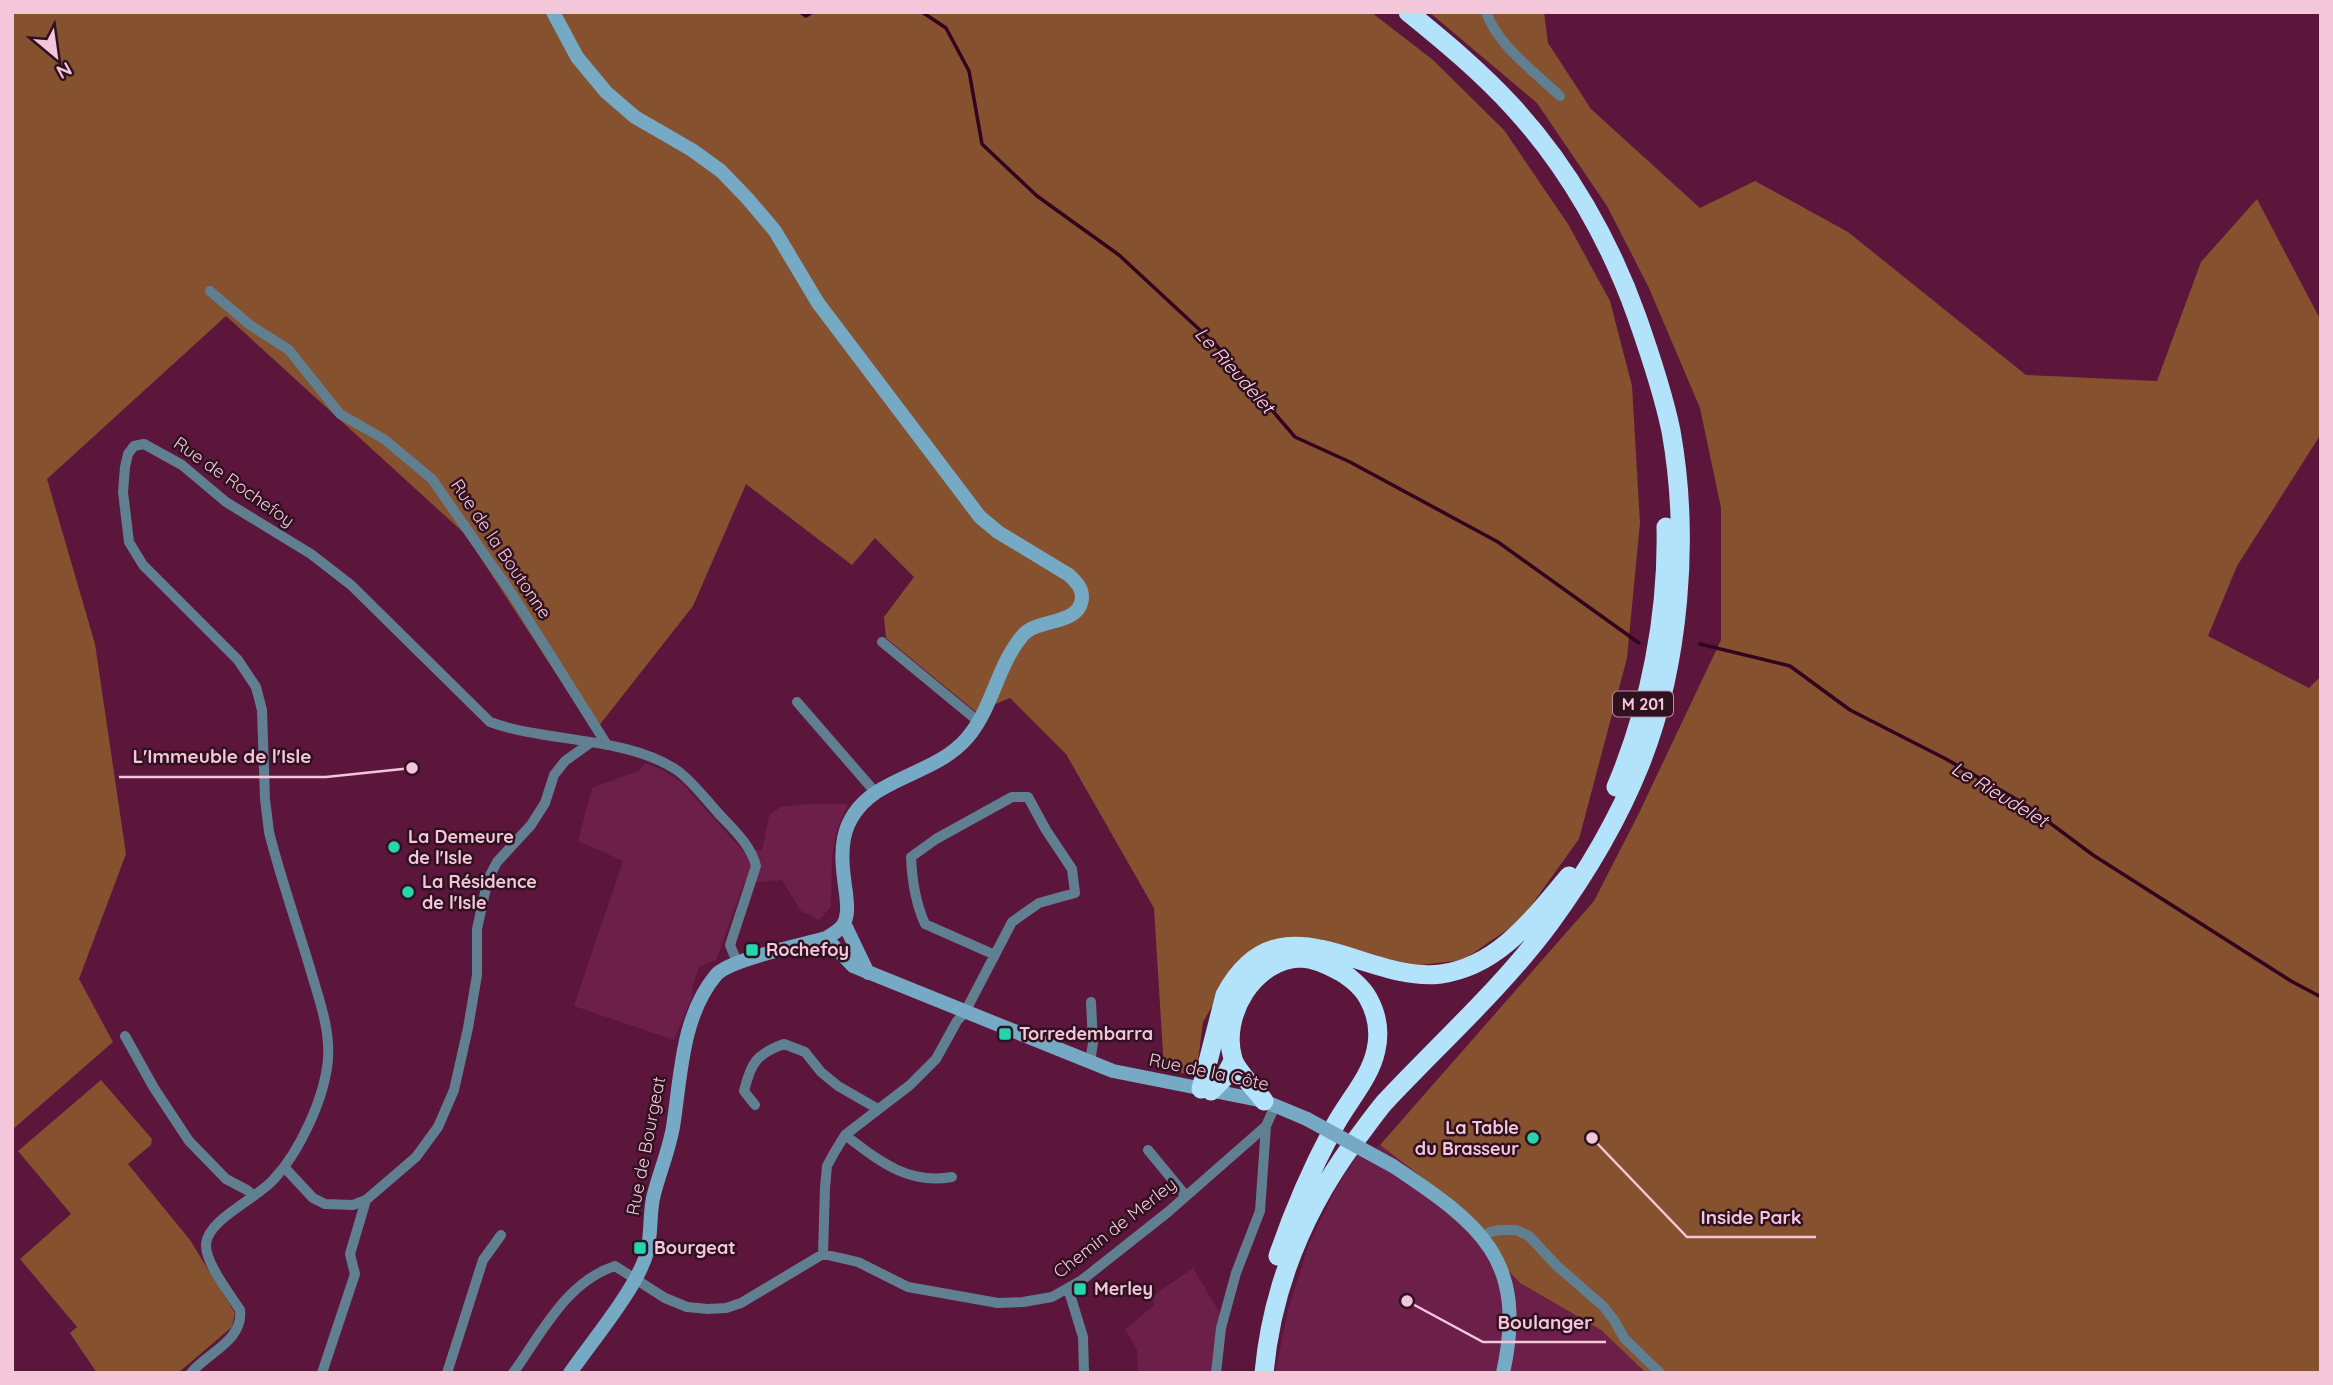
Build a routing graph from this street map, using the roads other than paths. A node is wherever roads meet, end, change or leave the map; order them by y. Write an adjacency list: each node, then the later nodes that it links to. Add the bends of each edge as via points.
1 (552, 12): 9 (street, via 577,57 606,92 635,117 721,171 754,206 775,231 818,303 980,517 1079,584 1081,606 1064,619 1025,632 1012,649)
2 (1390, 12): 13 (highway, M 201, via 1479,86 1547,166 1610,272 1628,316 1654,413 1665,494 1660,627 1639,723 1623,771)
3 (1408, 12): 49 (highway, M 201, via 1457,51 1539,138 1594,220 1630,298 1656,373 1672,440 1679,515 1674,636 1641,763 1578,883 1523,958 1381,1106 1328,1177 1289,1258)
4 (1486, 12): 5 (street, via 1512,51)
5 (1560, 96)
6 (210, 291): 11 (street, Rue de la Boutonne, via 289,350 340,414 384,439 432,479 512,594)
7 (882, 642): 9 (street)
8 (797, 702): 12 (street)
9 (979, 722): 12 (street, via 953,751)
10 (590, 743): 11 (street, Rue de Rochefoy); 31 (street, Rue de Rochefoy, via 491,722 351,584 311,554 226,502 156,449 144,444 134,446 128,454 123,492 130,542 144,565 238,660 256,687 262,710 268,832 326,1023 328,1059 308,1127); 35 (street, via 554,775 545,803 488,879 477,929 477,975 468,1028 454,1090 438,1127 416,1157)
11 (607, 745): 17 (street, Rue de Rochefoy, via 650,757 678,771 753,855 756,866 730,945)
12 (876, 793): 14 (street, via 859,807 845,830 841,851 847,908)
13 (1574, 870): 24 (highway, via 1508,944 1488,957 1442,974 1386,968 1304,945 1276,949 1258,958 1245,967 1226,995); 48 (highway, M 201, via 1515,953 1377,1100 1328,1168 1289,1243 1270,1297)
14 (844, 923): 15 (street, Rue de Bourgeat); 18 (street)
15 (827, 938): 17 (street, Rue de Bourgeat); 18 (street, Rue de la Côte, via 853,966)
16 (995, 955): 16 (street, via 1012,922 1039,902 1075,893 1072,869 1028,797 1012,797 911,857 912,881 925,924); 20 (street)
17 (737, 962): 39 (street, Rue de Bourgeat, via 718,973 690,1028 667,1153 653,1196 647,1253)
18 (868, 973): 20 (street, Rue de la Côte)
19 (1091, 1002): 23 (street)
20 (965, 1012): 23 (street, Rue de la Côte); 27 (street, via 936,1059)
21 (125, 1036): 33 (street, via 188,1141 226,1180)
22 (1233, 1061): 24 (highway, via 1224,1078); 25 (highway); 48 (highway, via 1230,1039 1240,997 1262,973 1279,963 1301,958 1320,961 1346,974 1368,997 1377,1021 1376,1052 1370,1068 1334,1126 1288,1226 1269,1281 1254,1351)
23 (1090, 1062): 24 (street, Rue de la Côte)
24 (1206, 1090): 25 (street, Rue de la Côte)
25 (1270, 1104): 28 (street, Chemin de Merley); 37 (street, Rue de la Côte, bridge, via 1393,1166 1434,1193)
26 (755, 1105): 27 (street, via 744,1091 749,1069 764,1051 784,1044 805,1052 838,1086)
27 (878, 1109): 29 (street)
28 (1266, 1126): 34 (street, Chemin de Merley); 47 (street, via 1260,1211 1221,1328)
29 (845, 1135): 32 (street, via 880,1162 917,1178); 38 (street, via 827,1166)
30 (1148, 1150): 34 (street)
31 (284, 1167): 33 (street); 35 (street, via 313,1198 325,1203 353,1205)
32 (952, 1177)
33 (254, 1196): 41 (street, via 215,1226 207,1238 211,1262 241,1318 237,1330)
34 (1186, 1196): 40 (street, Chemin de Merley)
35 (366, 1200): 42 (street, via 350,1254 355,1274)
36 (501, 1235): 43 (street, via 483,1260)
37 (1484, 1237): 50 (street, via 1508,1292 1510,1331); 51 (street, via 1500,1230 1529,1236 1603,1306 1624,1338)
38 (823, 1254): 39 (street, via 726,1308 687,1307); 40 (street, Chemin de Merley, via 858,1262 908,1287 998,1303 1023,1303)
39 (635, 1279): 44 (street, via 615,1266 584,1280); 45 (street, Rue de Bourgeat)
40 (1068, 1289): 46 (street, via 1083,1336)
41 (191, 1373)
42 (322, 1373)
43 (447, 1373)
44 (513, 1373)
45 (570, 1373)
46 (1084, 1373)
47 (1216, 1373)
48 (1254, 1373)
49 (1264, 1373)
50 (1503, 1373)
51 (1660, 1373)

